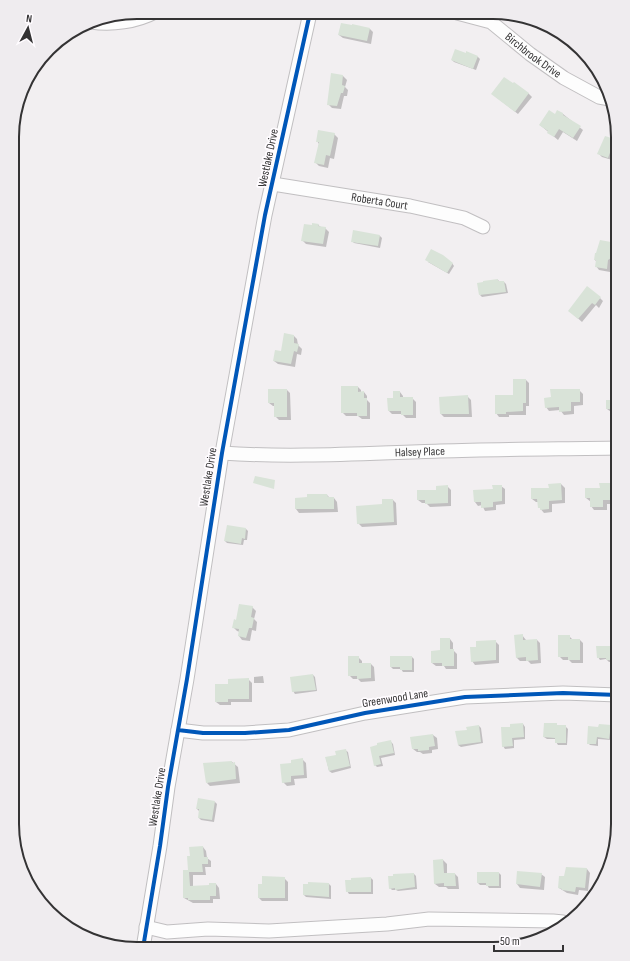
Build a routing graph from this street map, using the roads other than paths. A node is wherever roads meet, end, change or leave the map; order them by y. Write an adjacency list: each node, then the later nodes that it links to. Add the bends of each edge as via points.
1 (136, 19): 4 (street)
2 (308, 19): 6 (street, Westlake Drive)
3 (480, 19): 5 (street, Birchbrook Drive, via 491,22 564,78)
4 (109, 23)
5 (604, 98)
6 (273, 184): 7 (street, Roberta Court, via 410,206 464,218); 9 (street, Westlake Drive)
7 (484, 227)
8 (611, 448): 9 (street, Halsey Place, via 306,455)
9 (222, 453): 11 (street, Westlake Drive)
10 (611, 695): 11 (street, Greenwood Lane, via 563,692 465,697 365,713 289,730 245,733)
11 (178, 730): 13 (street, Westlake Drive)
12 (559, 922): 13 (street, via 429,919 387,924 269,930 208,929 167,932)
13 (146, 927): 14 (street, Westlake Drive)
14 (144, 942)

